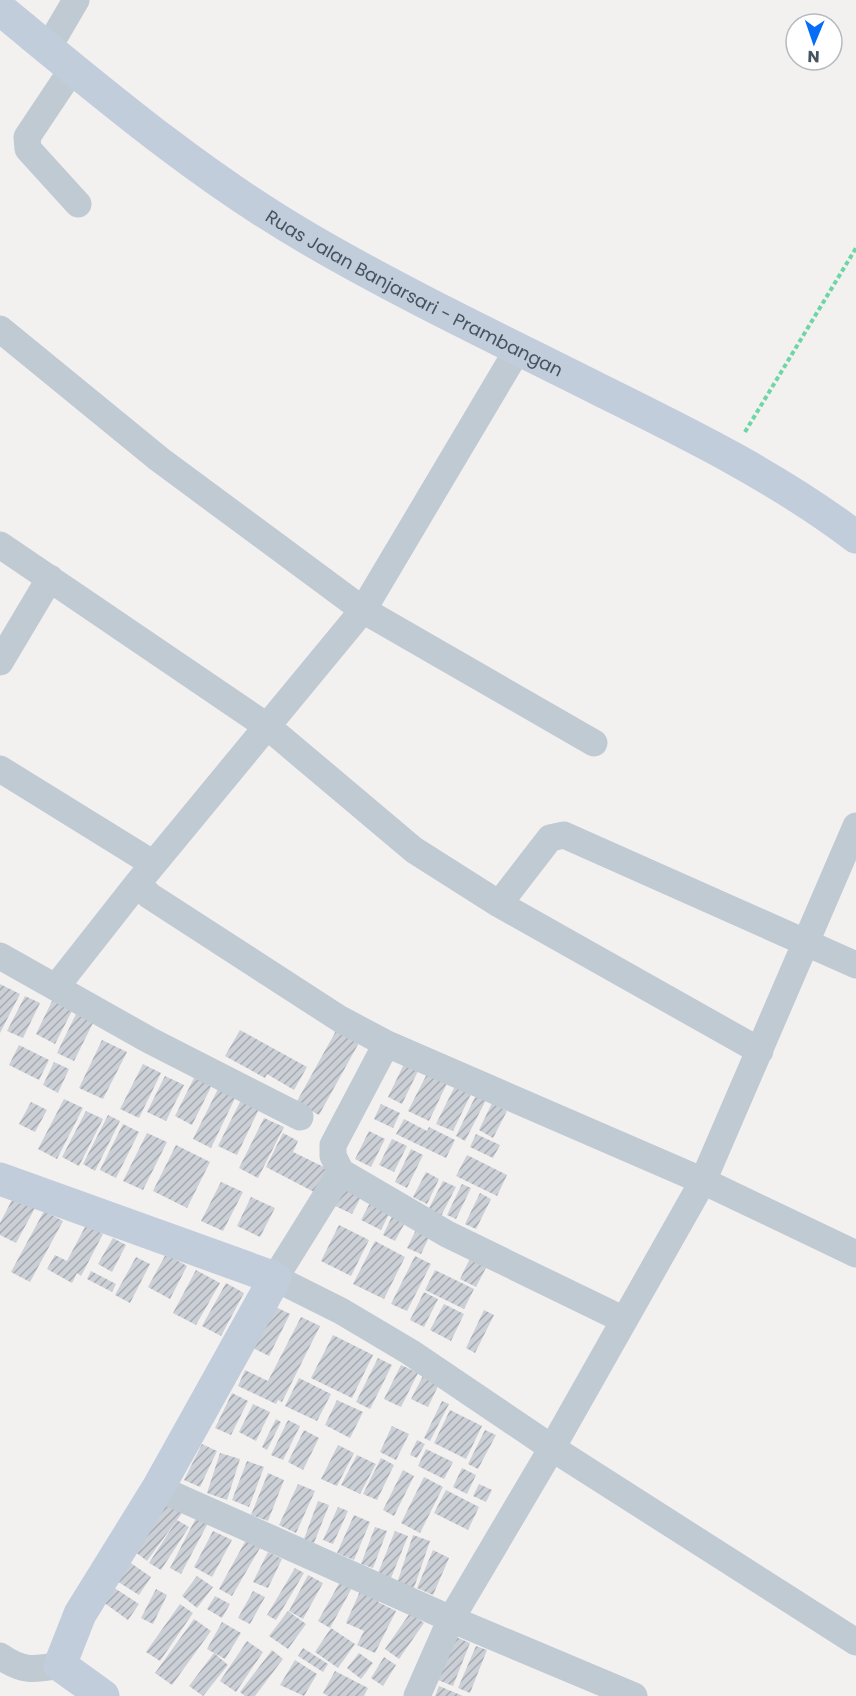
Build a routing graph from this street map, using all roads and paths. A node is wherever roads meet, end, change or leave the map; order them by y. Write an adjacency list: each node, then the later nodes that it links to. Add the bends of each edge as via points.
1 (76, 0): 3 (street)
2 (0, 9): 3 (main road, Ruas Jalan Banjarsari - Prambangan)
3 (61, 58): 4 (street, via 27,144); 7 (main road, Ruas Jalan Banjarsari - Prambangan, via 222,185 310,240)
4 (78, 204)
5 (856, 248): 8 (path)
6 (0, 329): 12 (street, via 159,459)
7 (518, 349): 8 (main road, Ruas Jalan Banjarsari - Prambangan); 12 (street)
8 (731, 454): 9 (main road, Ruas Jalan Banjarsari - Prambangan)
9 (856, 537)
10 (0, 545): 11 (street)
11 (50, 578): 13 (street); 14 (street)
12 (363, 610): 14 (street); 15 (street)
13 (0, 662)
14 (268, 727): 18 (street); 20 (street, via 414,850)
15 (594, 743)
16 (0, 769): 18 (street)
17 (856, 826): 21 (street)
18 (152, 862): 19 (street)
19 (136, 884): 24 (street); 30 (street, via 340,1019 387,1044)
20 (499, 904): 21 (street, via 550,838 564,836); 25 (street)
21 (807, 944): 23 (street); 25 (street)
22 (0, 956): 24 (street)
23 (856, 964)
24 (56, 987): 27 (street, via 148,1040)
25 (760, 1051): 30 (street)
26 (382, 1052): 28 (street, via 333,1144 333,1156)
27 (300, 1117)
28 (341, 1173): 32 (street); 33 (street, via 447,1234)
29 (0, 1179): 32 (main road)
30 (703, 1181): 31 (street); 33 (street)
31 (856, 1254)
32 (275, 1278): 34 (street, via 410,1352); 35 (main road)
33 (624, 1320): 34 (street)
34 (552, 1448): 36 (street); 37 (street)
35 (158, 1488): 36 (street); 39 (main road, via 80,1614)
36 (451, 1619): 41 (street); 42 (street)
37 (856, 1642)
38 (0, 1656): 39 (street, via 16,1667)
39 (60, 1665): 40 (main road)
40 (104, 1696)
41 (417, 1696)
42 (634, 1696)

